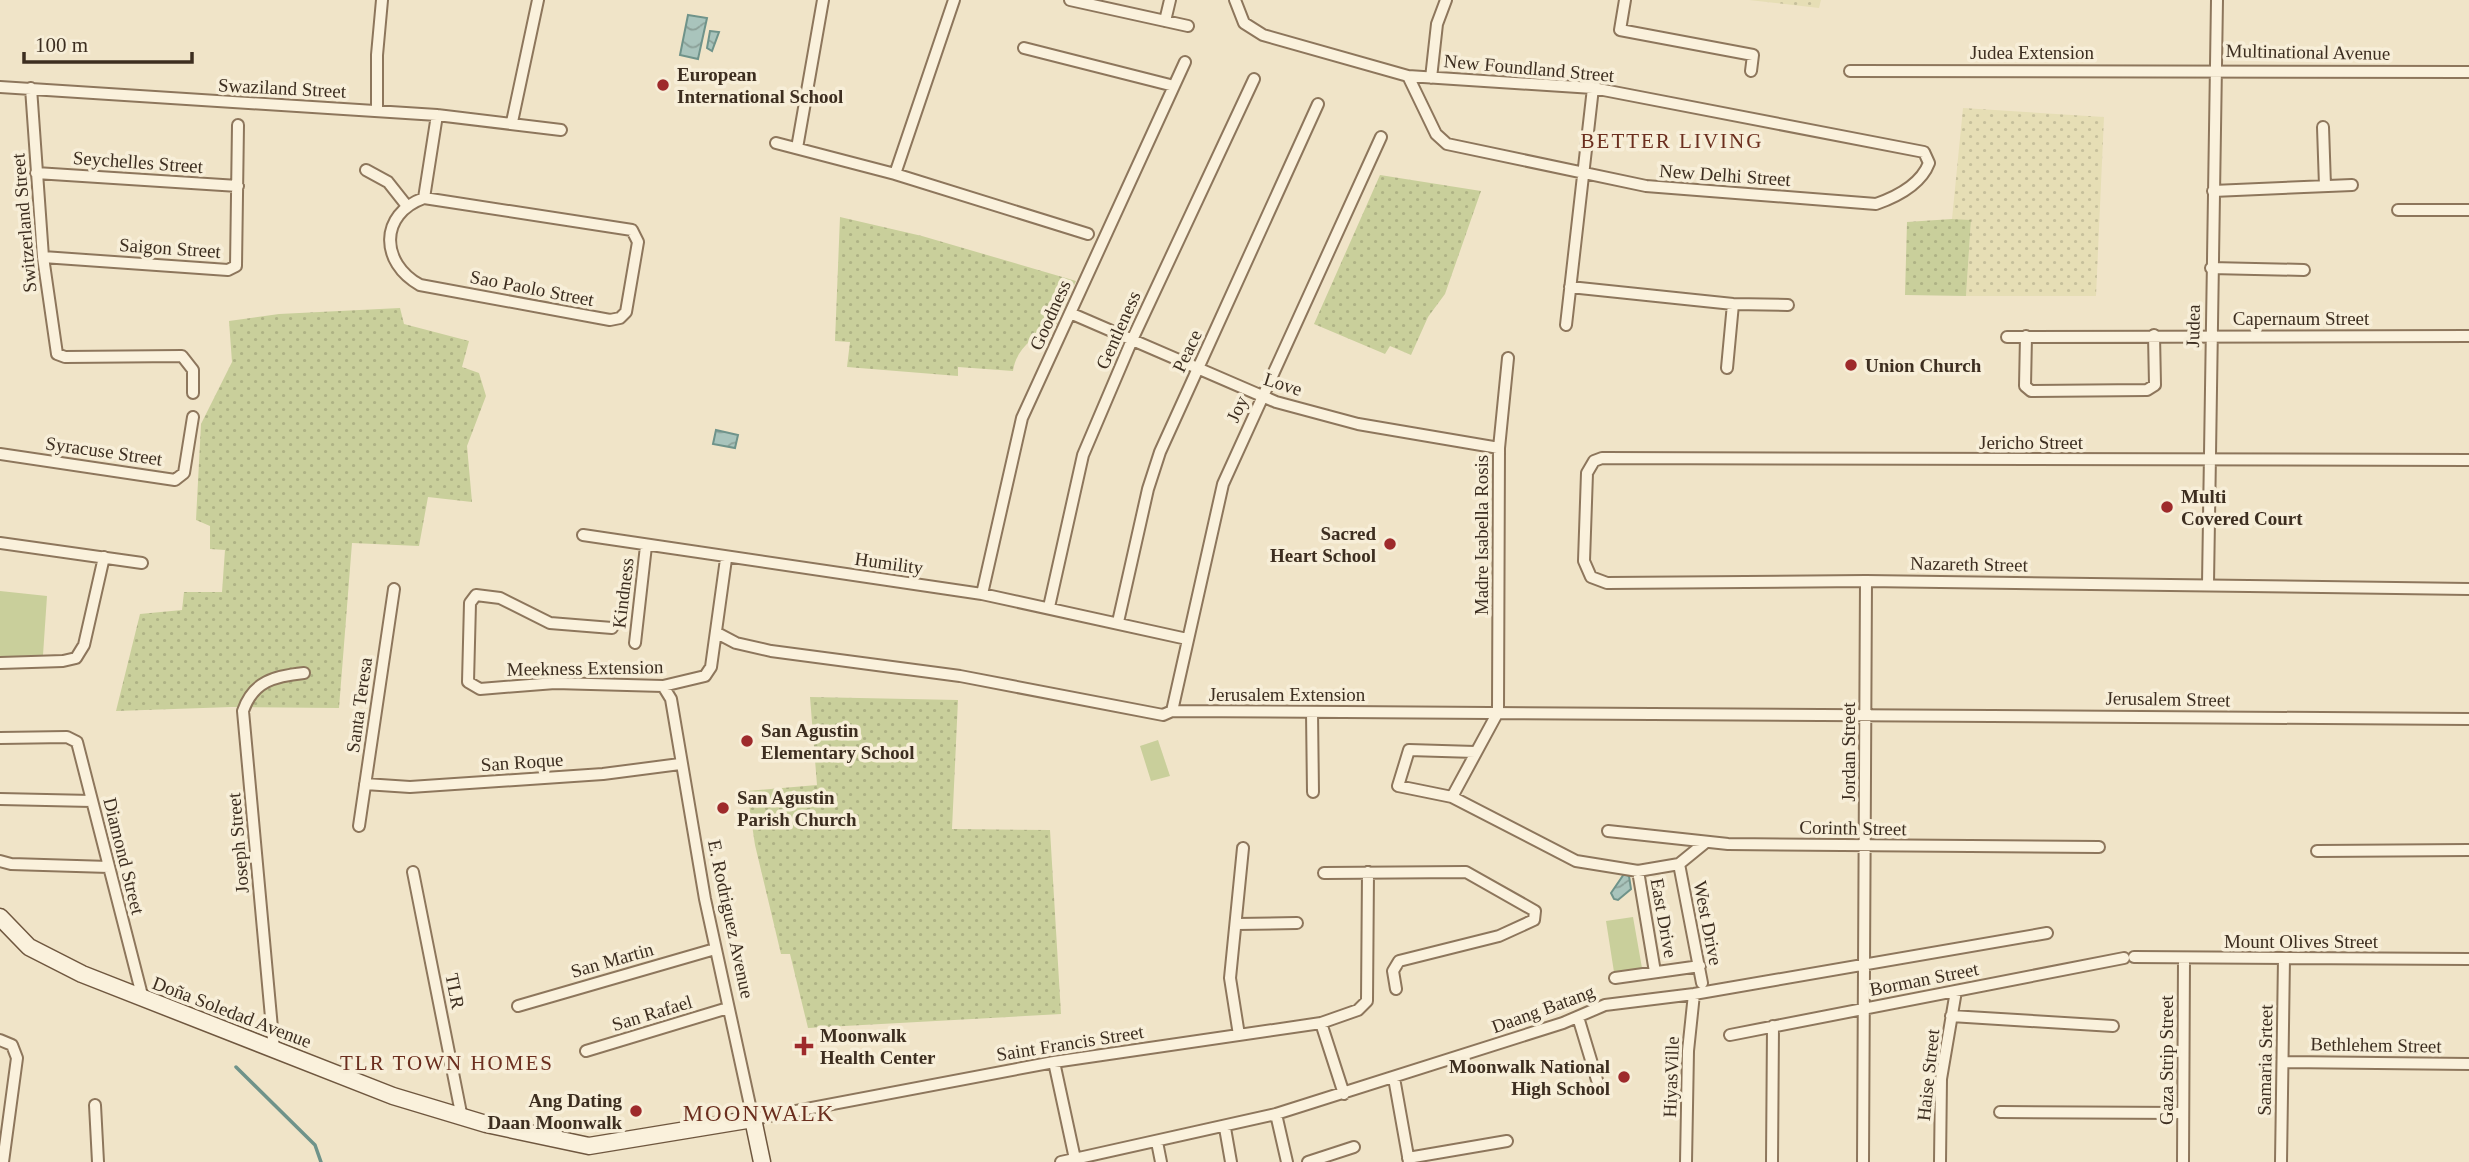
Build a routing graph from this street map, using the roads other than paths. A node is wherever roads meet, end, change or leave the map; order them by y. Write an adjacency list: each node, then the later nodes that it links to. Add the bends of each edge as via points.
1 (382, 0): 27 (street)
2 (538, 0): 29 (street)
3 (823, 0): 35 (street)
4 (954, 0): 40 (street)
5 (1070, 0): 11 (street)
6 (1170, 0): 11 (street)
7 (1235, 0): 19 (street, New Foundland Street, via 1244,23 1264,35)
8 (1446, 0): 20 (street, via 1437,24)
9 (1625, 0): 17 (street, via 1620,30 1753,55)
10 (2217, 0): 15 (street, Multinational Avenue)
11 (1165, 21): 12 (street)
12 (1188, 26)
13 (1024, 48): 22 (street)
14 (1185, 62): 22 (street, Goodness)
15 (2215, 69): 16 (street, Judea Extension); 18 (street, Multinational Avenue); 44 (street, Judea)
16 (1850, 71)
17 (1751, 72)
18 (2469, 72)
19 (1408, 76): 20 (street, New Foundland Street); 38 (street, New Delhi Street, via 1436,134 1447,144)
20 (1431, 78): 25 (street, New Foundland Street)
21 (1254, 79): 63 (street, Gentleness)
22 (1174, 86): 56 (street, Goodness)
23 (0, 87): 24 (street, Swaziland Street)
24 (32, 88): 27 (street, Swaziland Street); 39 (street, Switzerland Street)
25 (1593, 88): 36 (street, New Foundland Street); 38 (street)
26 (1318, 104): 66 (street, Peace)
27 (377, 111): 28 (street, Swaziland Street)
28 (437, 115): 29 (street, Swaziland Street); 45 (street)
29 (512, 122): 32 (street, Swaziland Street)
30 (238, 125): 42 (street, Saigon Street)
31 (2323, 128): 43 (street)
32 (561, 130)
33 (1381, 137): 68 (street, Joy)
34 (776, 143): 35 (street)
35 (797, 148): 40 (street)
36 (1924, 152): 38 (street, New Delhi Street, via 1929,163 1925,174 1876,204 1646,186)
37 (366, 170): 46 (street, via 388,182)
38 (1584, 172): 53 (street)
39 (36, 173): 42 (street, Seychelles Street); 50 (street, Switzerland Street)
40 (895, 174): 49 (street)
41 (2352, 185): 43 (street)
42 (238, 186): 50 (street, Saigon Street, via 238,262 233,269)
43 (2326, 186): 44 (street)
44 (2213, 191): 51 (street, Judea)
45 (424, 198): 46 (street); 46 (street, Sao Paolo Street, via 632,230 638,242 626,312 610,320 420,285 405,276 390,248 398,214)
46 (408, 206)
47 (2398, 210): 48 (street)
48 (2469, 210)
49 (1088, 234)
50 (43, 257): 67 (street, Switzerland Street, via 57,354 182,356 193,370)
51 (2211, 268): 52 (street); 59 (street, Judea)
52 (2304, 270)
53 (1570, 287): 54 (street); 57 (street)
54 (1733, 304): 55 (street); 65 (street)
55 (1788, 305)
56 (1070, 313): 63 (street, Love); 85 (street, Goodness, via 1022,418)
57 (1566, 325)
58 (2154, 335): 59 (street, Capernaum Street); 60 (street, Capernaum Street); 60 (street, via 2155,385 2147,390 2031,391 2025,386)
59 (2210, 335): 61 (street, Capernaum Street); 72 (street, Judea)
60 (2026, 336): 62 (street, Capernaum Street)
61 (2469, 336)
62 (2007, 337)
63 (1132, 340): 66 (street, Love); 86 (street, Gentleness, via 1083,455)
64 (1508, 358): 70 (street, Madre Isabella Rosis)
65 (1727, 368)
66 (1198, 369): 68 (street, Love); 87 (street, Peace, via 1153,471)
67 (193, 393)
68 (1261, 397): 70 (street, Love, via 1358,424); 90 (street, Joy, via 1223,484)
69 (193, 417): 71 (street, Syracuse Street, via 181,479)
70 (1499, 448): 97 (street, Madre Isabella Rosis)
71 (0, 454)
72 (2208, 460): 73 (street, Jericho Street); 74 (street, Jericho Street, via 1611,457); 82 (street, Judea)
73 (2469, 460)
74 (1594, 461): 81 (street, Nazareth Street, via 1587,473 1584,561 1591,578)
75 (583, 535): 77 (street, Humility)
76 (0, 543): 78 (street)
77 (646, 546): 79 (street, Humility); 91 (street, Kindness)
78 (104, 557): 80 (street); 92 (street, via 84,645 76,658)
79 (726, 559): 85 (street, Humility); 89 (street, Meekness Extension)
80 (142, 563)
81 (1867, 581): 82 (street, Nazareth Street); 98 (street, Jordan Street)
82 (2208, 584): 84 (street, Nazareth Street)
83 (394, 589): 103 (street, Santa Teresa)
84 (2469, 589)
85 (982, 594): 86 (street, Humility)
86 (1049, 607): 87 (street, Humility)
87 (1118, 622): 90 (street, Humility)
88 (612, 628): 94 (street, Meekness Extension, via 550,623 509,601 476,595 470,603 467,677 471,686 480,689 555,683)
89 (717, 633): 94 (street, Meekness Extension, via 708,674); 95 (street, Jerusalem Extension, via 771,651 960,676 1159,715)
90 (1187, 639): 95 (street, Joy)
91 (635, 643)
92 (0, 663)
93 (304, 673): 152 (street, Joseph Street, via 261,683 243,711)
94 (663, 686): 102 (street, E. Rodriguez Avenue, via 671,699)
95 (1172, 711): 96 (street, Jerusalem Extension)
96 (1312, 712): 97 (street, Jerusalem Extension); 104 (street)
97 (1498, 712): 98 (street, Jerusalem Extension); 101 (street)
98 (1866, 713): 99 (street, Jerusalem Street); 111 (street, Jordan Street)
99 (2469, 719)
100 (0, 738): 107 (street, Diamond Street, via 75,739)
101 (1475, 752): 105 (street); 105 (street, via 1415,748 1406,754 1398,786)
102 (680, 764): 103 (street, San Roque, via 410,787); 127 (street, E. Rodriguez Avenue)
103 (365, 784): 108 (street, Santa Teresa)
104 (1313, 792)
105 (1452, 797): 119 (street, via 1576,861)
106 (0, 799): 107 (street)
107 (92, 801): 118 (street, Diamond Street)
108 (359, 827)
109 (1608, 831): 110 (street, Corinth Street)
110 (1706, 842): 111 (street, Corinth Street); 117 (street, West Drive)
111 (1865, 846): 112 (street, Corinth Street); 133 (street, Jordan Street)
112 (2099, 847)
113 (1243, 848): 125 (street)
114 (2469, 850): 115 (street)
115 (2317, 851)
116 (1, 861): 118 (street)
117 (1679, 864): 119 (street); 132 (street, West Drive)
118 (108, 867): 139 (street, Diamond Street)
119 (1638, 871): 134 (street, East Drive)
120 (413, 872): 164 (street, TLR)
121 (1368, 872): 122 (street); 137 (street, via 1466,872 1536,914 1531,922 1499,936 1399,961 1393,971); 146 (street, Saint Francis Street, via 1366,1004)
122 (1324, 873)
123 (0, 917): 139 (main road, Doña Soledad Avenue, via 44,957)
124 (1297, 923): 125 (street)
125 (1237, 924): 149 (street, via 1230,978)
126 (2047, 933): 133 (street, Daang Batang)
127 (715, 949): 141 (street, San Martin); 142 (street, E. Rodriguez Avenue)
128 (2129, 958): 129 (street, Mount Olives Street); 138 (street, Borman Street)
129 (2184, 958): 130 (street, Mount Olives Street); 162 (street, Gaza Strip Street)
130 (2284, 958): 131 (street, Mount Olives Street); 155 (street, Samaria Srteet)
131 (2469, 959)
132 (1700, 966): 134 (street); 136 (street, West Drive)
133 (1864, 966): 140 (street, Daang Batang); 143 (street, Jordan Street)
134 (1655, 972): 135 (street)
135 (1615, 978)
136 (1702, 983)
137 (1396, 989)
138 (1956, 991): 143 (street, Borman Street); 144 (street, Haise Street)
139 (141, 992): 152 (main road, Doña Soledad Avenue)
140 (1694, 994): 145 (street, Daang Batang, via 1605,1004); 182 (street, HiyasVille)
141 (518, 1006)
142 (728, 1008): 153 (street, San Rafael); 165 (street, E. Rodriguez Avenue)
143 (1864, 1009): 147 (street, Borman Street); 184 (street, Jordan Street)
144 (1951, 1016): 148 (street); 185 (street, Haise Street, via 1941,1079)
145 (1578, 1017): 157 (street, Daang Batang); 158 (street)
146 (1321, 1023): 149 (street, Saint Francis Street); 159 (street)
147 (1773, 1026): 150 (street, Borman Street); 183 (street)
148 (2113, 1026)
149 (1239, 1035): 154 (street, Saint Francis Street)
150 (1730, 1035)
151 (0, 1040): 174 (street, via 12,1045 18,1058)
152 (274, 1050): 164 (main road, Doña Soledad Avenue)
153 (586, 1051)
154 (1054, 1062): 165 (street, Saint Francis Street); 171 (street)
155 (2283, 1062): 156 (street, Bethlehem Street); 187 (street, Samaria Srteet)
156 (2469, 1064)
157 (1394, 1078): 159 (street, Daang Batang); 173 (street)
158 (1597, 1080)
159 (1344, 1094): 163 (street, Daang Batang)
160 (95, 1105): 175 (street)
161 (2000, 1112): 162 (street)
162 (2183, 1113): 186 (street, Gaza Strip Street)
163 (1276, 1114): 166 (street, Daang Batang); 180 (street)
164 (462, 1118): 165 (main road, Doña Soledad Avenue, via 589,1146)
165 (753, 1119): 176 (main road, E. Rodriguez Avenue)
166 (1225, 1128): 168 (street, Daang Batang); 179 (street)
167 (1507, 1141): 173 (street)
168 (1157, 1142): 172 (street, Daang Batang); 178 (street)
169 (1353, 1147): 170 (street)
170 (1333, 1158): 181 (street)
171 (1074, 1159): 172 (street, Daang Batang); 177 (street, Daang Batang)
172 (1094, 1159)
173 (1408, 1160)
174 (3, 1162)
175 (99, 1162)
176 (762, 1162)
177 (1061, 1162)
178 (1161, 1162)
179 (1231, 1162)
180 (1287, 1162)
181 (1308, 1162)
182 (1686, 1162)
183 (1772, 1162)
184 (1863, 1162)
185 (1940, 1162)
186 (2183, 1162)
187 (2281, 1162)

